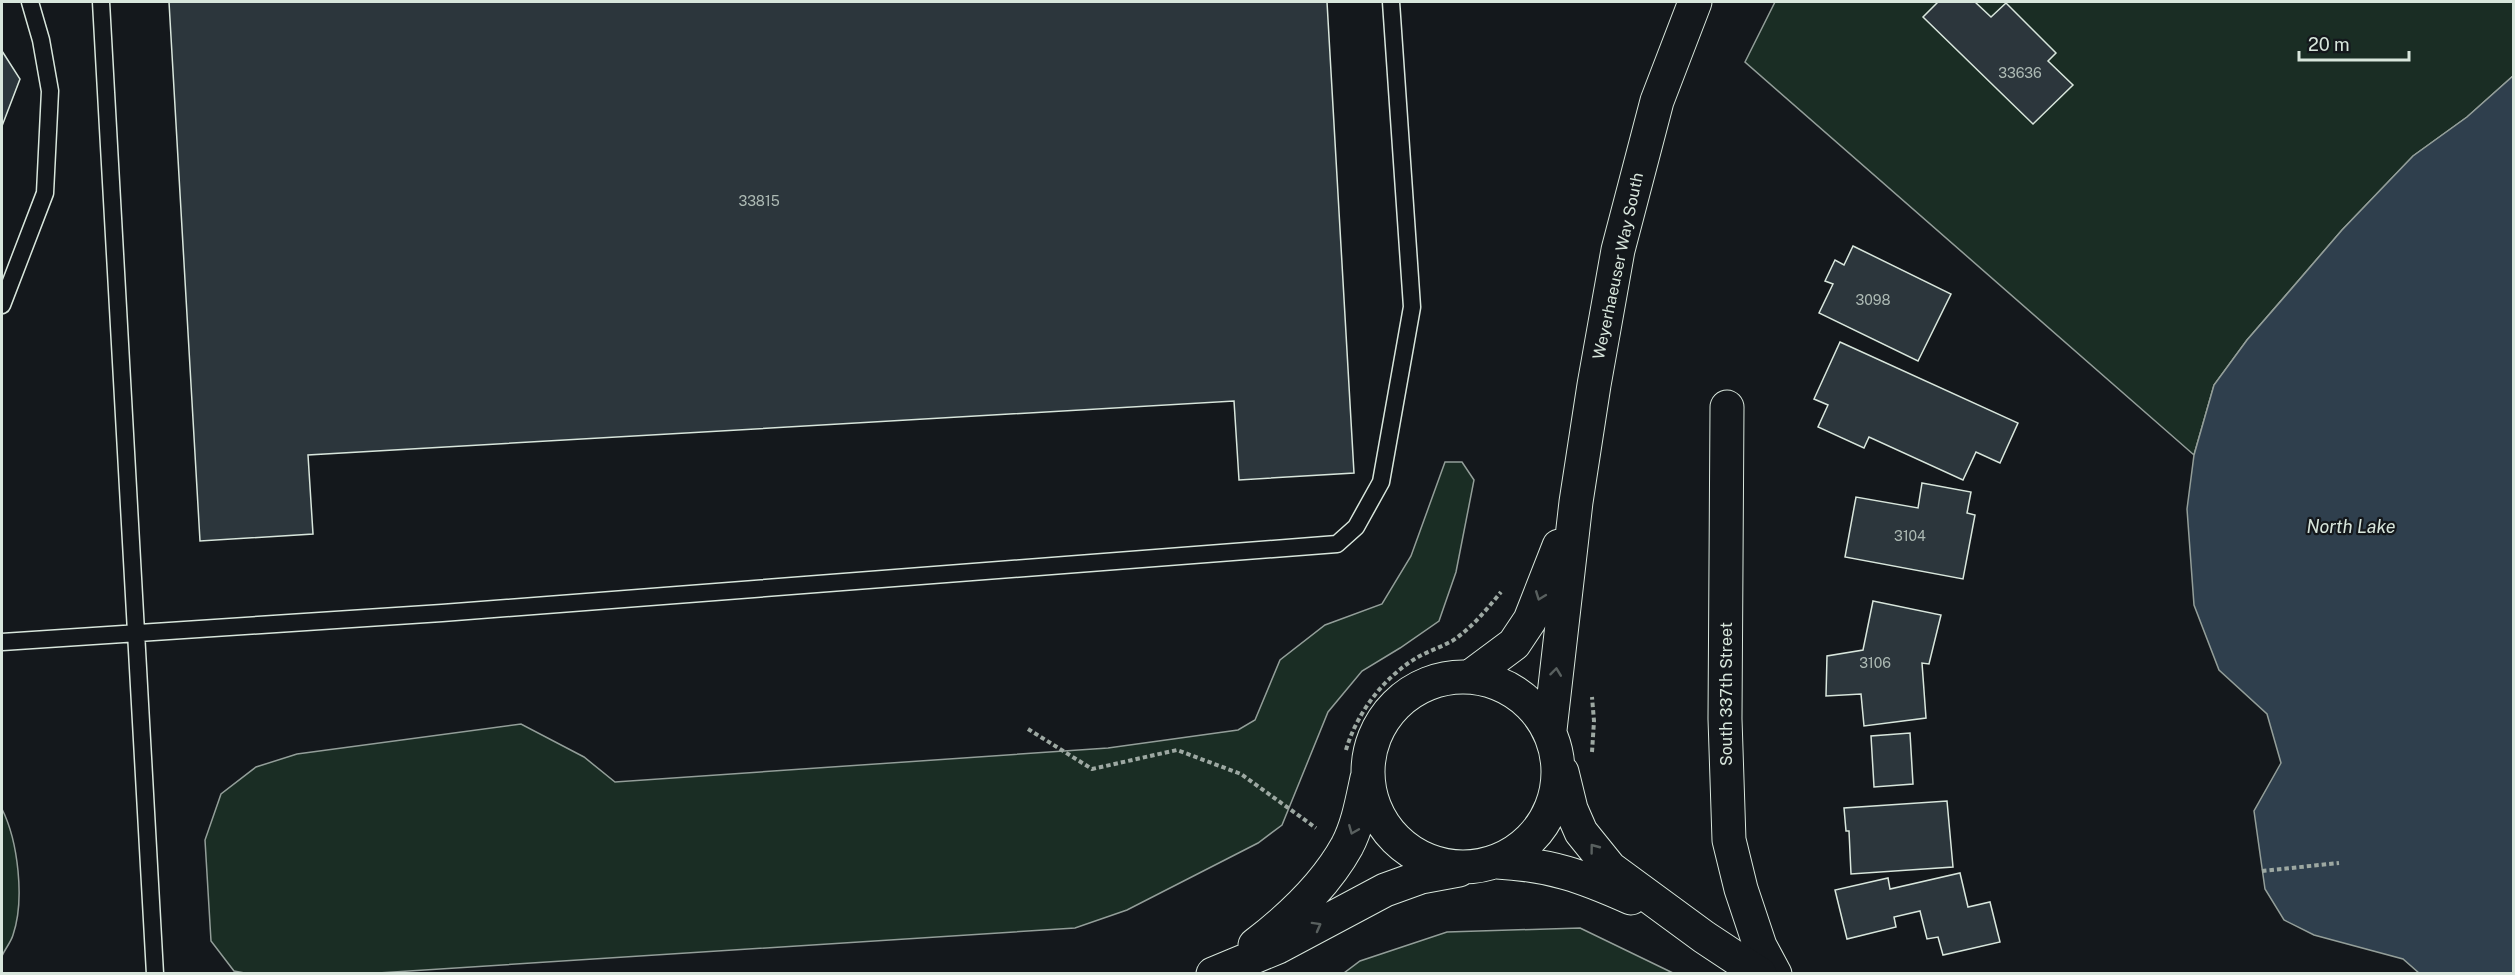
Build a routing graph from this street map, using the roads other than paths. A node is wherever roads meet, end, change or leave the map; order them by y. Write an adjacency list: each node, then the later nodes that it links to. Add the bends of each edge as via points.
1 (30, 2): 5 (lane, via 50,91 45,193)
2 (101, 2): 8 (lane)
3 (1391, 2): 8 (lane, via 1412,307 1381,482 1356,526 1337,544)
4 (1695, 2): 7 (street, Weyerhaeuser Way South, via 1657,101 1618,250)
5 (2, 305)
6 (1727, 407): 19 (street, South 337th Street, via 1725,719 1729,840 1748,912)
7 (1576, 502): 10 (street, Weyerhaeuser Way South, one-way to 10, via 1530,620 1514,644); 11 (street, Weyerhaeuser Way South, one-way to 7)
8 (138, 634): 9 (lane); 17 (lane)
9 (2, 642)
10 (1471, 676): 11 (street, via 1504,684 1531,703); 13 (street, via 1440,679 1410,692 1387,714)
11 (1550, 730): 12 (street)
12 (1559, 762): 14 (street, via 1557,794 1545,823 1524,847); 15 (street, one-way to 12, via 1610,868 1581,832)
13 (1356, 767): 14 (street, via 1388,830 1409,851 1437,864); 16 (street, one-way to 16, via 1358,819 1336,863 1271,933)
14 (1481, 865): 15 (street, via 1532,864 1582,876); 16 (street, one-way to 14, via 1278,947 1385,890 1421,877)
15 (1704, 937): 18 (street)
16 (1220, 971)
17 (155, 974)
18 (1760, 974)
19 (1775, 974)

